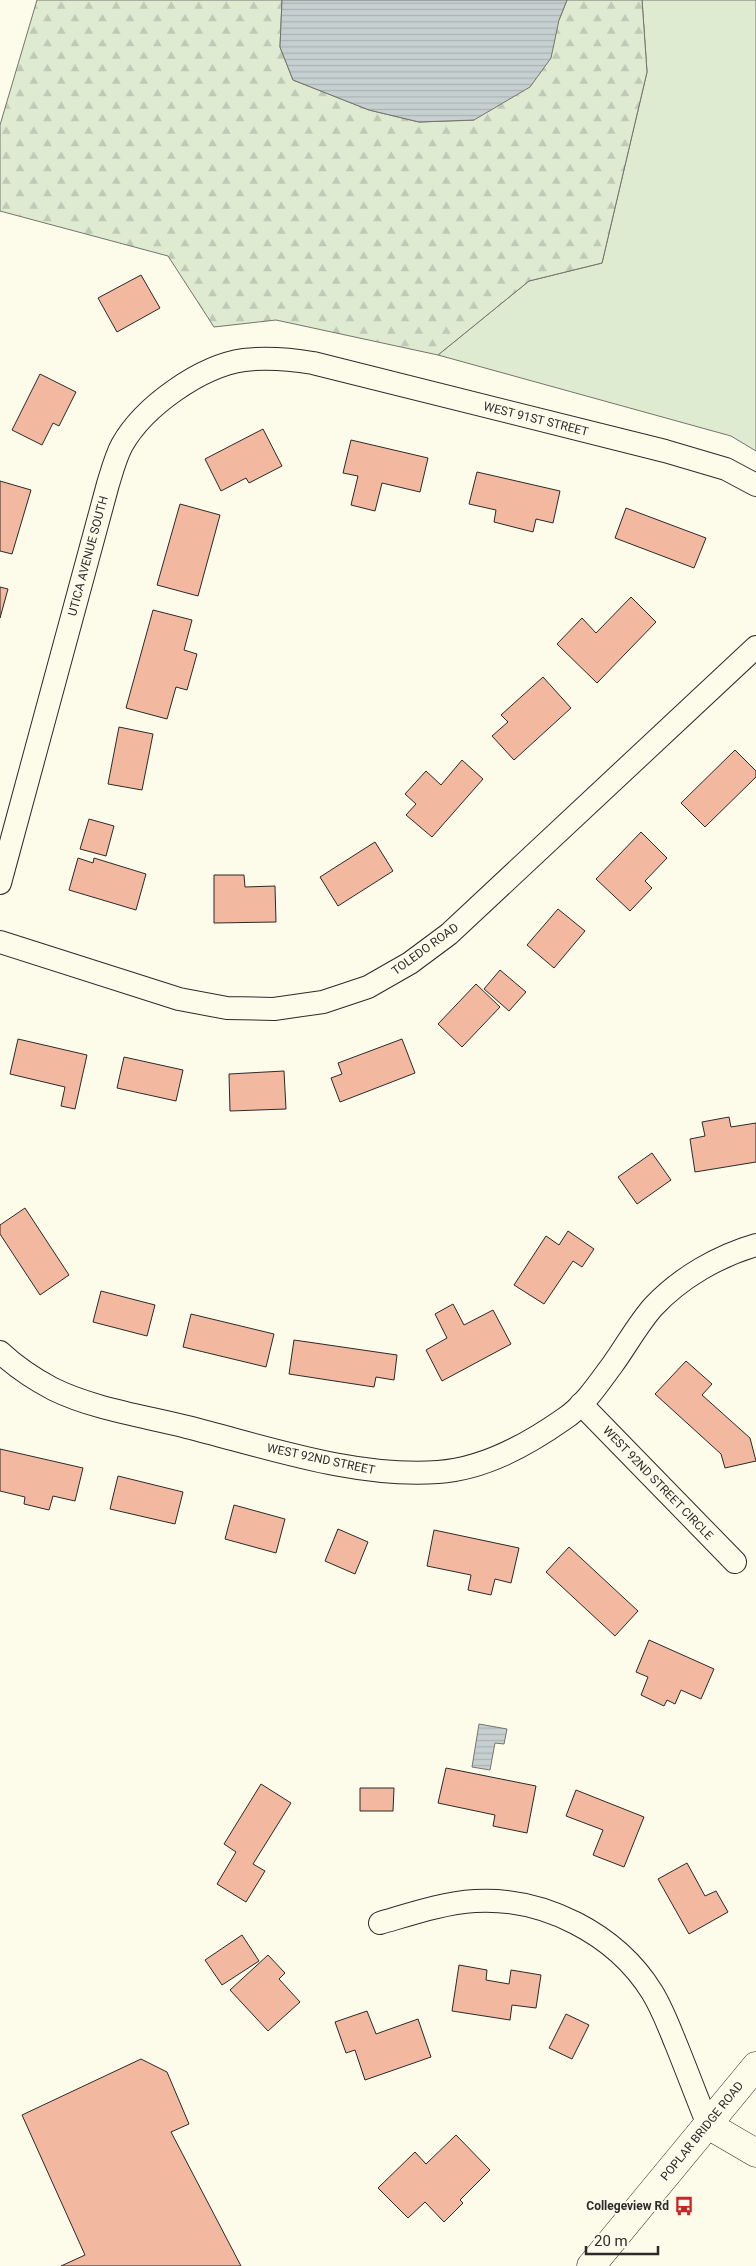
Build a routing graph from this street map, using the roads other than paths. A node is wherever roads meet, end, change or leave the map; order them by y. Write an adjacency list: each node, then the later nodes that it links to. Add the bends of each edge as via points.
1 (313, 363): 2 (street, WEST 91ST STREET, via 665,451 726,469); 4 (street, UTICA AVENUE SOUTH, via 278,358 243,360 211,370 180,386 149,411 122,444 108,484)
2 (756, 485)
3 (756, 646): 5 (street, TOLEDO ROAD, via 449,934 410,963 368,987 324,1002 274,1009 227,1008 179,999)
4 (0, 883)
5 (0, 942)
6 (756, 1245): 8 (street, WEST 92ND STREET, via 733,1252 691,1275 654,1307)
7 (0, 1352): 8 (street, WEST 92ND STREET, via 15,1366 54,1389 96,1404 346,1466 392,1474 440,1472 485,1463 526,1443 567,1418)
8 (582, 1404): 9 (street, WEST 92ND STREET CIRCLE)
9 (735, 1562)
10 (380, 1923): 12 (street, via 436,1906 476,1901 526,1906 558,1915 595,1934 627,1959 653,1993)
11 (756, 2066): 12 (street, POPLAR BRIDGE ROAD)
12 (708, 2125): 13 (street); 14 (street, POPLAR BRIDGE ROAD)
13 (756, 2153)
14 (591, 2266)

